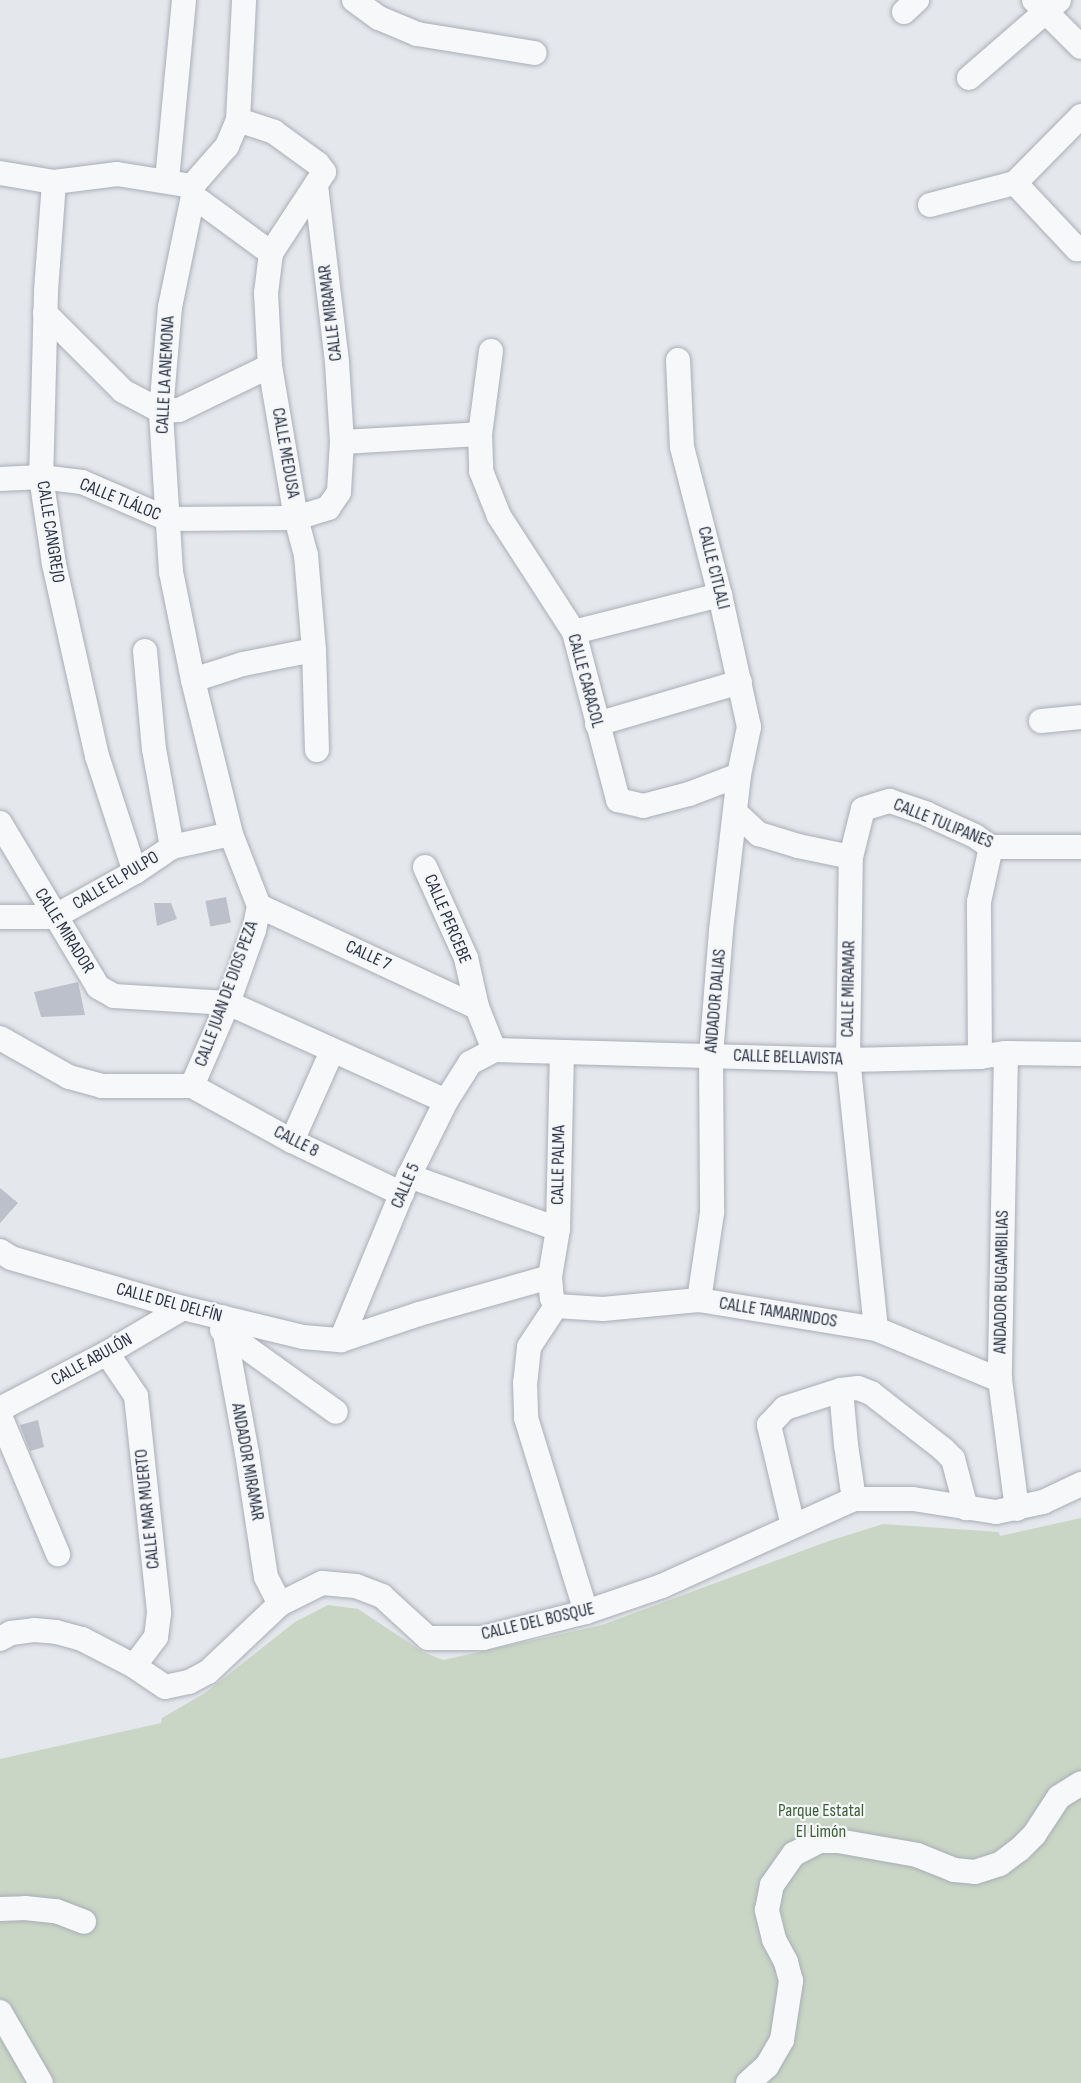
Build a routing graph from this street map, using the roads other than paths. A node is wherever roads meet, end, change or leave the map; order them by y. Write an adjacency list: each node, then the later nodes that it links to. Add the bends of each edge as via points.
1 (184, 0): 12 (street)
2 (244, 0): 9 (street, CALLE LA ANEMONA)
3 (354, 0): 6 (street, via 379,18 417,34)
4 (1046, 4): 5 (street); 7 (street)
5 (1081, 47)
6 (534, 52)
7 (969, 78)
8 (1081, 116): 14 (street)
9 (238, 120): 11 (street, via 274,132 318,164); 15 (street, CALLE LA ANEMONA, via 227,146)
10 (0, 173): 13 (street)
11 (320, 178): 18 (street, CALLE MEDUSA); 25 (street, CALLE MIRAMAR)
12 (167, 180): 13 (street, via 117,174); 15 (street)
13 (54, 182): 19 (street, CALLE CANGREJO)
14 (1015, 183): 16 (street); 17 (street, via 1077,249)
15 (192, 191): 18 (street); 23 (street, CALLE LA ANEMONA, via 170,307)
16 (930, 205)
17 (1081, 247)
18 (271, 253): 22 (street, CALLE MEDUSA, via 266,293)
19 (45, 313): 23 (street, via 123,391); 26 (street, CALLE CANGREJO)
20 (491, 351): 24 (street, CALLE CARACOL)
21 (678, 360): 30 (street, CALLE CITLALI, via 682,447)
22 (270, 366): 23 (street, via 179,410); 28 (street, CALLE MEDUSA)
23 (161, 411): 29 (street, CALLE LA ANEMONA)
24 (480, 434): 25 (street); 31 (street, CALLE CARACOL, via 481,471 499,516)
25 (342, 442): 28 (street, CALLE MIRAMAR, via 339,492 328,508)
26 (40, 477): 27 (street, CALLE TLÁLOC); 29 (street, CALLE TLÁLOC, via 82,482); 50 (street, CALLE CANGREJO, via 54,564 97,756)
27 (0, 479)
28 (296, 518): 29 (street); 32 (street, CALLE MEDUSA, via 306,555)
29 (168, 519): 34 (street, CALLE LA ANEMONA, via 171,572)
30 (720, 595): 31 (street); 35 (street, CALLE CITLALI)
31 (574, 632): 38 (street, CALLE CARACOL)
32 (314, 650): 34 (street, via 243,664); 39 (street, CALLE MEDUSA)
33 (145, 651): 45 (street, via 154,749)
34 (193, 680): 44 (street, CALLE LA ANEMONA)
35 (740, 682): 38 (street); 40 (street, CALLE CITLALI, via 749,727)
36 (1081, 717): 37 (street)
37 (1041, 722)
38 (597, 724): 40 (street, CALLE CARACOL, via 618,800 643,806)
39 (316, 750)
40 (739, 775): 42 (street, ANDADOR DALIAS)
41 (878, 803): 46 (street, CALLE TULIPANES, via 890,801 927,814); 48 (street, CALLE MIRAMAR, via 864,809)
42 (735, 812): 48 (street, via 759,834); 62 (street, ANDADOR DALIAS)
43 (0, 823): 53 (street, CALLE MIRADOR)
44 (231, 834): 45 (street, CALLE EL PULPO); 51 (street, CALLE JUAN DE DIOS PEZA)
45 (172, 847): 50 (street, CALLE EL PULPO)
46 (991, 847): 47 (street, CALLE TULIPANES); 63 (street, via 979,902)
47 (1081, 848)
48 (851, 857): 64 (street, CALLE MIRAMAR)
49 (425, 867): 55 (street, CALLE PERCEBE, via 466,958)
50 (135, 872): 53 (street, CALLE EL PULPO)
51 (259, 906): 54 (street, CALLE JUAN DE DIOS PEZA); 55 (street, CALLE 7)
52 (0, 917): 53 (street, CALLE EL PULPO)
53 (54, 917): 54 (street, CALLE MIRADOR, via 98,987 114,996)
54 (228, 1003): 58 (street); 65 (street, CALLE JUAN DE DIOS PEZA)
55 (477, 1007): 57 (street, CALLE PERCEBE)
56 (0, 1038): 65 (street, via 69,1077 102,1086)
57 (494, 1050): 59 (street, CALLE BELLAVISTA); 66 (street, CALLE 5, via 470,1063)
58 (332, 1051): 66 (street); 67 (street)
59 (562, 1052): 62 (street, CALLE BELLAVISTA); 69 (street, CALLE PALMA)
60 (1006, 1053): 61 (street, CALLE BELLAVISTA); 63 (street, CALLE BELLAVISTA); 78 (street, ANDADOR BUGAMBILIAS)
61 (1081, 1054)
62 (711, 1055): 64 (street, CALLE BELLAVISTA); 72 (street, ANDADOR DALIAS, via 712,1214)
63 (980, 1057): 64 (street, CALLE BELLAVISTA)
64 (848, 1060): 75 (street, CALLE MIRAMAR)
65 (192, 1086): 67 (street, CALLE 8)
66 (446, 1101): 68 (street, CALLE 5)
67 (292, 1141): 68 (street, CALLE 8)
68 (406, 1185): 69 (street, CALLE 8); 76 (street, CALLE 5)
69 (558, 1229): 71 (street, CALLE PALMA)
70 (0, 1251): 73 (street, CALLE DEL DELFÍN, via 11,1258)
71 (553, 1294): 72 (street, CALLE TAMARINDOS, via 603,1309); 76 (street, via 419,1314); 90 (street, via 529,1347 526,1418)
72 (699, 1300): 75 (street, CALLE TAMARINDOS)
73 (183, 1308): 74 (street, CALLE DEL DELFÍN); 77 (street, CALLE ABULÓN)
74 (222, 1323): 76 (street, CALLE DEL DELFÍN); 81 (street); 89 (street, ANDADOR MIRAMAR, via 266,1577)
75 (876, 1329): 78 (street, CALLE TAMARINDOS)
76 (341, 1340)
77 (107, 1353): 80 (street, CALLE ABULÓN); 92 (street, CALLE MAR MUERTO, via 136,1396 159,1613 156,1636)
78 (1000, 1380): 86 (street, ANDADOR BUGAMBILIAS)
79 (842, 1390): 84 (street); 85 (street, via 858,1388 871,1392 943,1449 953,1459); 87 (street, via 785,1408 770,1425)
80 (0, 1409)
81 (336, 1412)
82 (0, 1416): 88 (street)
83 (1081, 1484): 86 (street, CALLE DEL BOSQUE)
84 (854, 1499): 85 (street, CALLE DEL BOSQUE, via 913,1499); 87 (street, CALLE DEL BOSQUE)
85 (966, 1508): 86 (street, CALLE DEL BOSQUE, via 996,1512)
86 (1017, 1509)
87 (793, 1526): 90 (street, CALLE DEL BOSQUE, via 662,1586)
88 (58, 1554)
89 (280, 1604): 90 (street, CALLE DEL BOSQUE, via 322,1583 356,1586 382,1596 428,1638 483,1638); 92 (street, CALLE DEL BOSQUE, via 208,1672 189,1682 165,1687)
90 (586, 1612)
91 (0, 1639): 92 (street, CALLE DEL BOSQUE, via 22,1632 56,1632 82,1639)
92 (134, 1666)
93 (1081, 1783): 98 (street, via 1059,1797 1020,1849 1000,1864 975,1872 954,1870 917,1855 838,1841 819,1841 794,1854 772,1885 767,1910 791,1981 782,2040 767,2066)
94 (0, 1909): 95 (street, via 56,1911)
95 (84, 1922)
96 (0, 2012): 97 (street)
97 (41, 2083)
98 (748, 2083)

